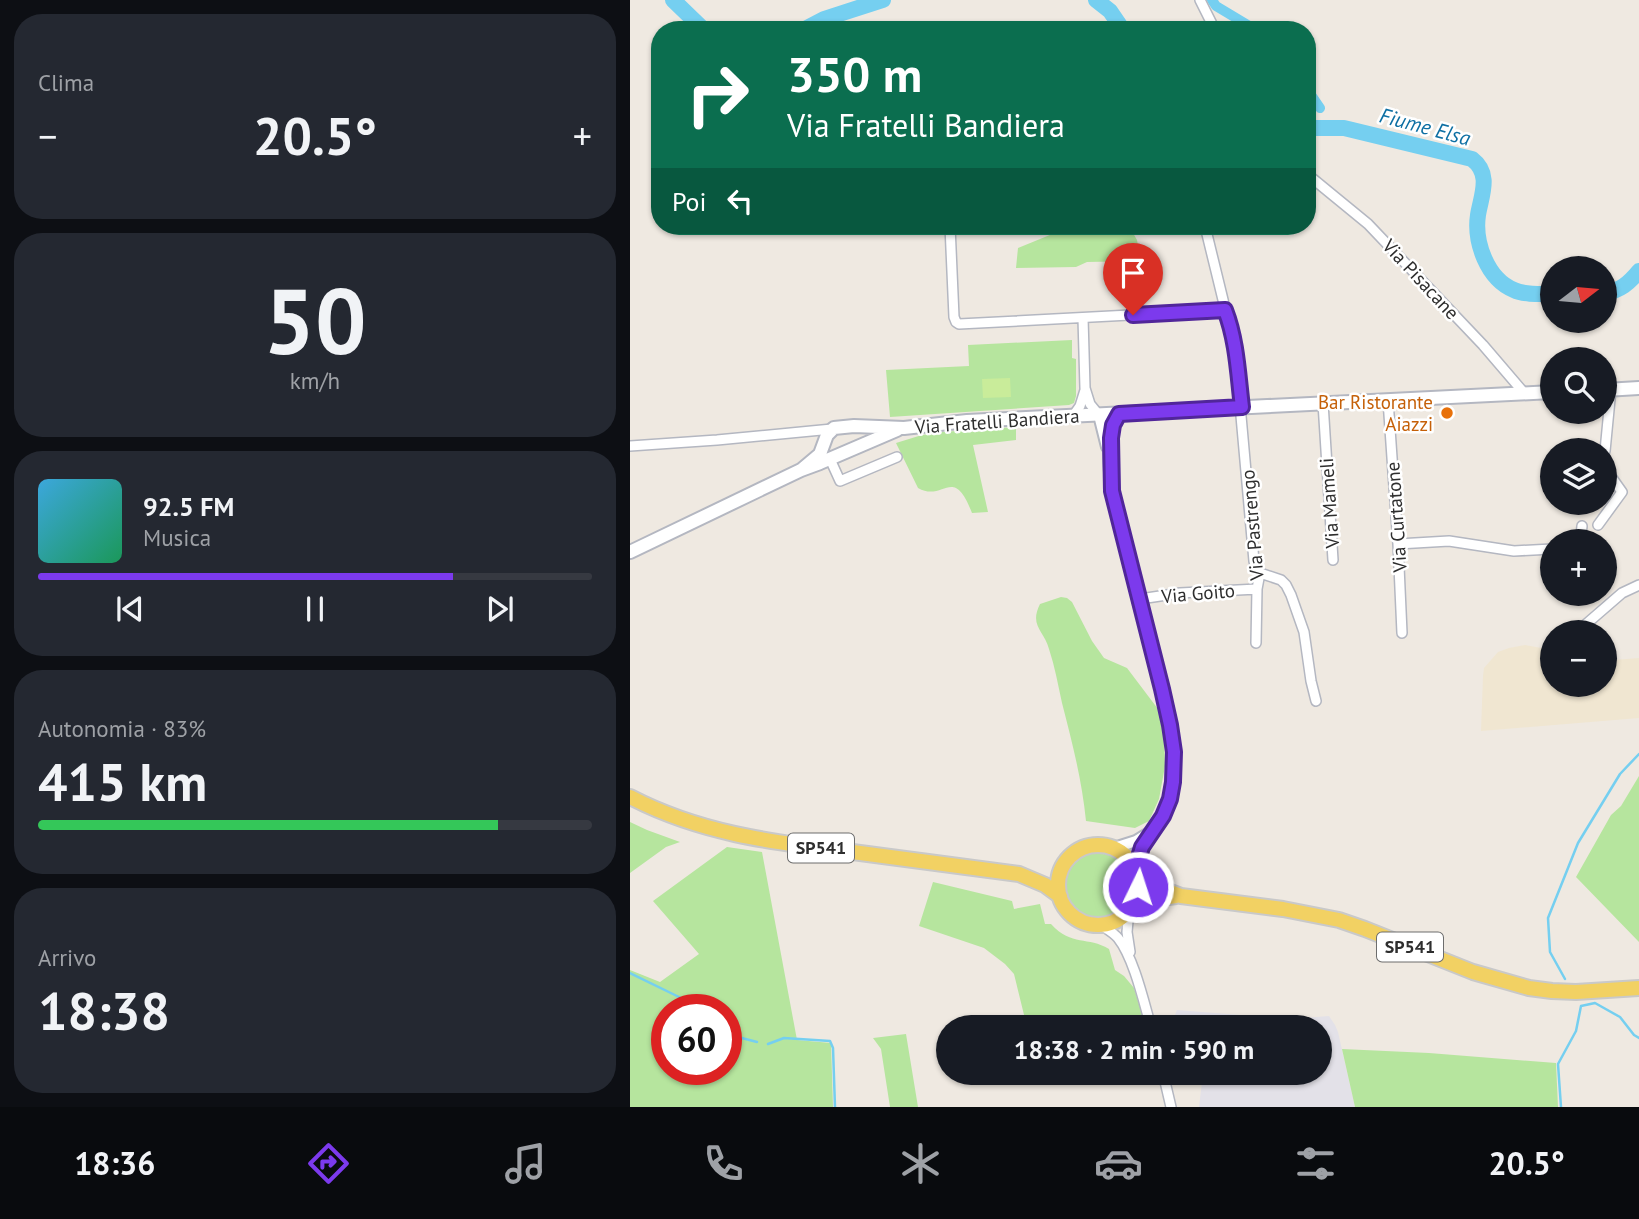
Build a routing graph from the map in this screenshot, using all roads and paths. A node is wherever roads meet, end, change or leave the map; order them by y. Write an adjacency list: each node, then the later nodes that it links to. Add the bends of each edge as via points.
1 (1200, 0): 2 (street)
2 (1211, 21)
3 (1316, 181): 12 (street, Via Pisacane, via 1368,223)
4 (950, 235): 7 (street, via 957,323)
5 (1207, 235): 6 (street, Via Pastrengo)
6 (1225, 310): 7 (street); 15 (street, Via Pastrengo)
7 (1083, 318): 8 (street)
8 (1085, 388): 17 (street); 18 (street)
9 (1639, 388): 10 (main road)
10 (1617, 389)
11 (1540, 393): 12 (main road, Via Fratelli Bandiera)
12 (1525, 394): 13 (main road, Via Fratelli Bandiera)
13 (1388, 400): 14 (main road, Via Fratelli Bandiera); 32 (street, Via Curtatone)
14 (1323, 403): 15 (main road, Via Fratelli Bandiera); 35 (street, Via Mameli)
15 (1242, 407): 16 (main road, Via Fratelli Bandiera); 36 (street, Via Pastrengo, via 1254,561)
16 (1119, 414): 17 (main road, Via Fratelli Bandiera); 24 (street, Via Goito, via 1112,428)
17 (1099, 415): 18 (main road, Via Fratelli Bandiera); 24 (street, Via Goito)
18 (1073, 416): 20 (main road, Via Fratelli Bandiera)
19 (857, 426): 20 (main road, Via Fratelli Bandiera); 21 (main road, Via Fratelli Bandiera); 22 (main road)
20 (904, 428): 22 (main road, Via Fratelli Bandiera)
21 (829, 435): 23 (street); 25 (main road); 27 (main road, Via Fratelli Bandiera, via 820,454)
22 (862, 444): 25 (main road, Via Fratelli Bandiera)
23 (630, 446)
24 (1110, 456): 39 (street, Via Goito, via 1113,494)
25 (834, 457): 26 (street, via 840,481); 27 (main road, Via Fratelli Bandiera)
26 (897, 457)
27 (801, 470): 34 (main road, Via Fratelli Bandiera)
28 (1605, 515): 29 (street)
29 (1598, 525)
30 (1582, 526): 31 (street)
31 (1582, 529)
32 (1398, 544): 33 (street, via 1449,541 1514,551); 41 (street, Via Curtatone)
33 (1540, 550)
34 (630, 552)
35 (1333, 560)
36 (1260, 573): 38 (street, Via Pastrengo); 43 (street, via 1281,580 1291,594 1304,632)
37 (1639, 585): 40 (street, via 1622,593)
38 (1257, 589): 39 (street, Via Goito); 42 (street, Via Pastrengo)
39 (1140, 599): 45 (street, Via Goito, via 1174,752 1170,799)
40 (1591, 620)
41 (1402, 633)
42 (1256, 643)
43 (1316, 701)
44 (630, 797): 49 (main road, SP541, via 678,819 730,834)
45 (1152, 831): 46 (street); 48 (street, Via Goito, via 1142,847)
46 (1114, 848): 47 (main road, SP541, via 1092,845 1071,855); 48 (main road, SP541, via 1130,860)
47 (1064, 864): 49 (main road, SP541); 50 (main road)
48 (1136, 873): 51 (main road, SP541); 52 (main road, via 1136,897)
49 (1019, 874): 50 (main road, SP541)
50 (1060, 896): 53 (main road, SP541, via 1075,918)
51 (1181, 896): 52 (main road, SP541); 55 (main road, SP541, via 1329,918 1529,988 1585,992)
52 (1130, 908): 53 (main road, SP541, via 1119,919); 54 (street, via 1127,938)
53 (1101, 925): 54 (street, via 1116,935)
54 (1131, 964): 56 (street)
55 (1639, 988)
56 (1147, 1015)
57 (1166, 1085): 58 (street)
58 (1171, 1107)

